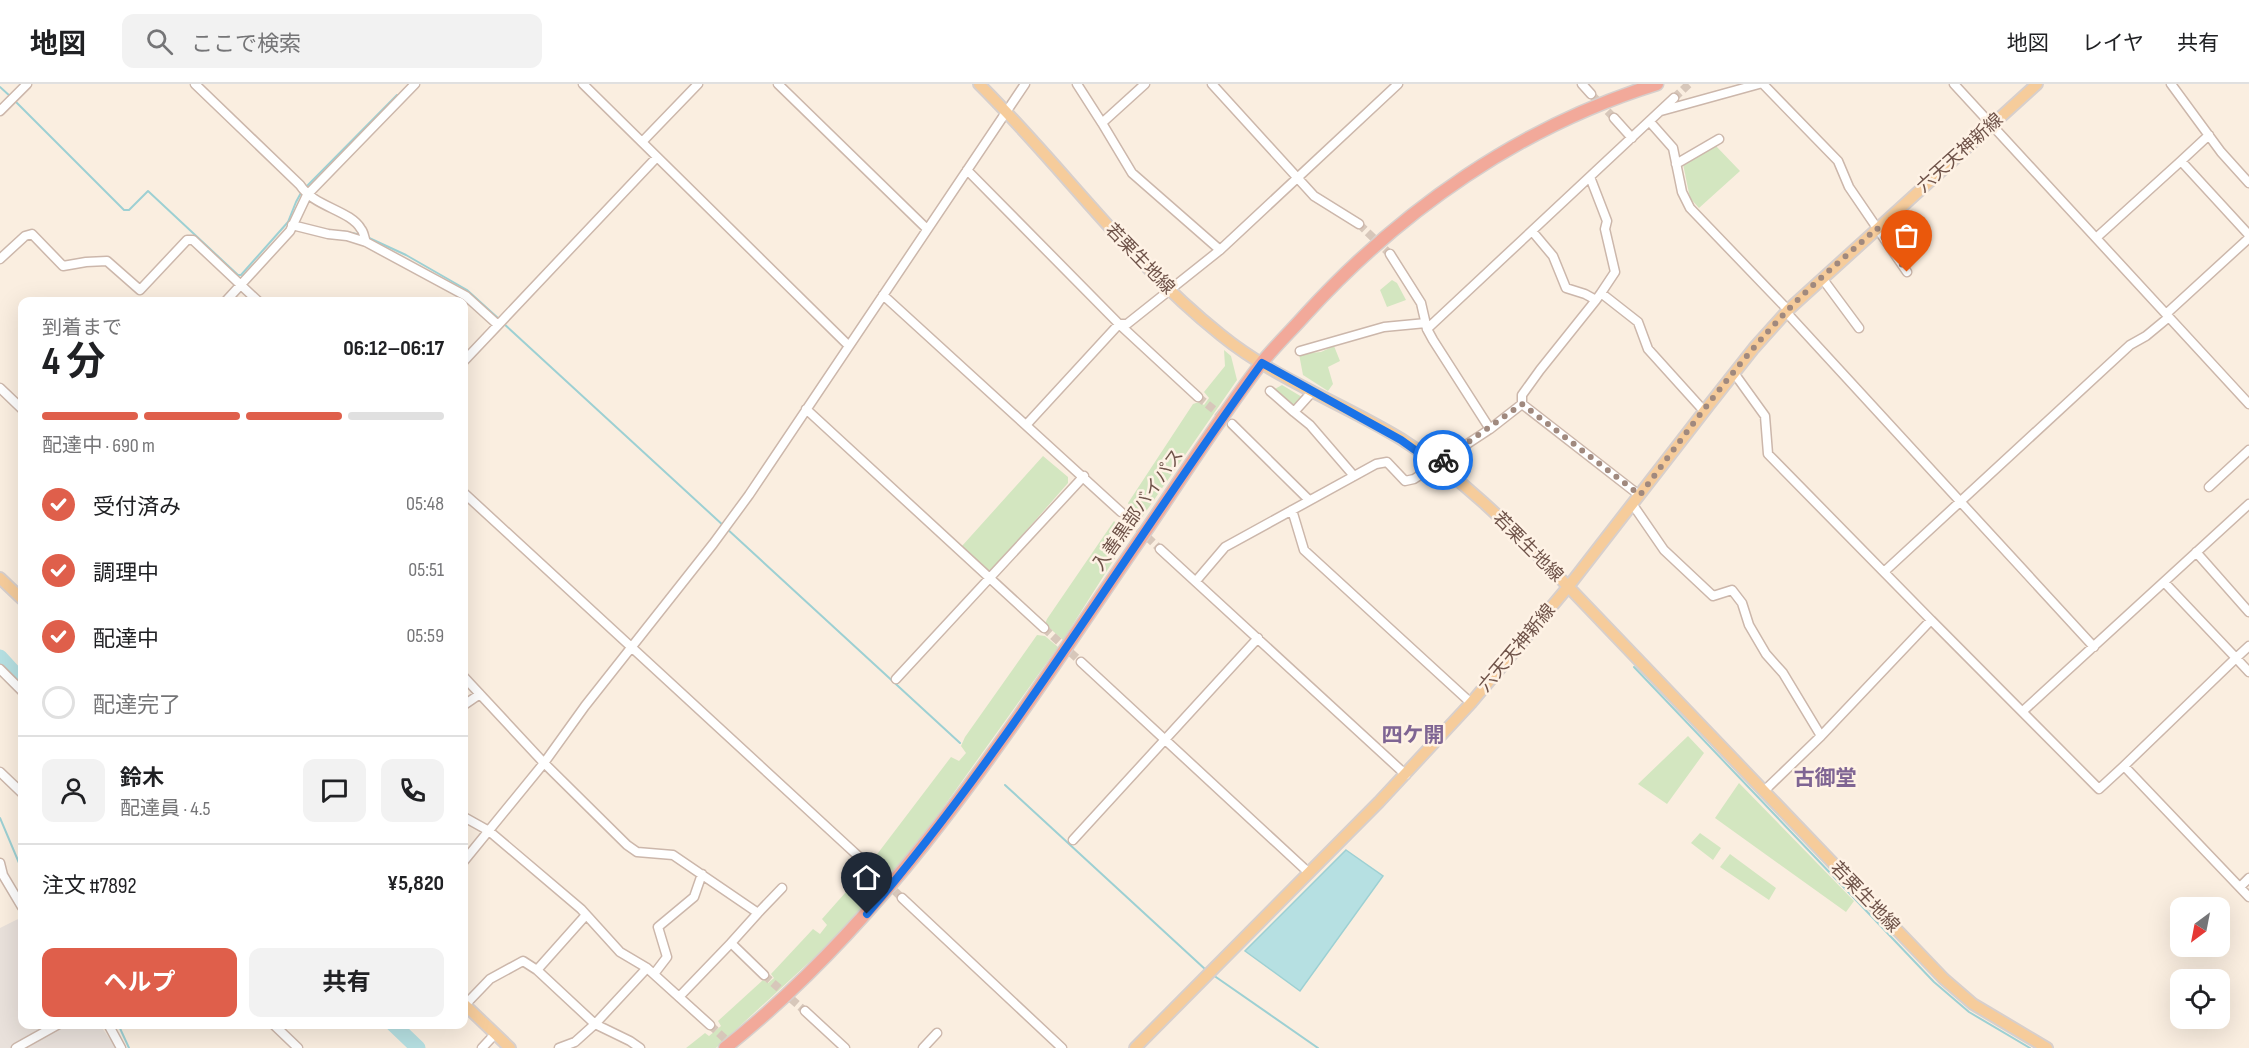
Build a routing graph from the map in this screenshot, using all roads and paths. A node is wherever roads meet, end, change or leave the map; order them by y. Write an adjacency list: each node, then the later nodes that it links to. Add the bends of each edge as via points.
1 (27, 84): 21 (street)
2 (195, 84): 39 (street)
3 (415, 84): 39 (street)
4 (583, 84): 31 (street)
5 (698, 84): 31 (street)
6 (778, 84): 43 (street)
7 (979, 84): 22 (main road, 若栗生地線)
8 (1025, 84): 22 (street)
9 (1077, 84): 26 (street)
10 (1145, 84): 26 (street)
11 (1212, 84): 37 (street)
12 (1582, 84): 19 (street)
13 (1657, 84): 70 (highway, 入善黒部バイパス, via 1576,116 1502,153 1441,193 1385,236 1325,293)
14 (1761, 84): 23 (street); 42 (street, via 1838,161 1849,187)
15 (1954, 84): 27 (street)
16 (2037, 84): 27 (main road, 六天天神新線)
17 (2171, 84): 28 (street)
18 (1396, 85): 37 (street)
19 (1591, 94)
20 (1674, 98): 23 (street)
21 (0, 111)
22 (1007, 111): 35 (street); 54 (main road, 若栗生地線)
23 (1660, 112): 25 (street)
24 (1614, 118): 29 (street)
25 (1650, 122): 29 (street); 34 (street, via 1673,148)
26 (1102, 123): 48 (street, via 1132,173)
27 (1991, 124): 42 (main road, 六天天神新線); 46 (street)
28 (2209, 135): 33 (street); 38 (street)
29 (1632, 138): 36 (street)
30 (1719, 139): 34 (street)
31 (642, 142): 32 (street)
32 (657, 158): 64 (street); 67 (street)
33 (2181, 161): 45 (street); 46 (street)
34 (1676, 164): 61 (street, via 1690,208)
35 (967, 170): 43 (street); 63 (street)
36 (1590, 177): 44 (street); 59 (street, via 1607,221 1605,229 1615,272)
37 (1296, 178): 40 (street, via 1326,205); 48 (street)
38 (2249, 183)
39 (307, 195): 41 (street); 47 (street, via 355,222)
40 (1359, 224)
41 (292, 225): 47 (street); 53 (street)
42 (1877, 228): 51 (street); 52 (main road, 六天天神新線)
43 (927, 229): 55 (street)
44 (1532, 231): 59 (street, via 1553,256 1566,288); 65 (street)
45 (2249, 236): 62 (street)
46 (2096, 238): 62 (street)
47 (366, 242): 58 (street)
48 (1220, 250): 54 (street)
49 (1390, 254): 65 (street, via 1421,303)
50 (0, 259): 53 (street, via 32,234 63,266 107,261 140,290 187,240 193,240)
51 (1907, 272)
52 (1822, 278): 61 (main road, 六天天神新線); 66 (street)
53 (240, 285): 56 (street); 57 (street)
54 (1170, 290): 63 (street, via 1127,324); 70 (main road, 若栗生地線, via 1222,336)
55 (883, 295): 67 (street); 82 (street)
56 (229, 297)
57 (253, 297)
58 (467, 297)
59 (1599, 297): 77 (street, via 1522,395); 80 (street, via 1638,322 1648,349)
60 (468, 298): 64 (street)
61 (1787, 311): 71 (main road, 六天天神新線); 93 (street)
62 (2168, 315): 78 (street); 93 (street, via 2130,345)
63 (1119, 324): 75 (street); 82 (street)
64 (498, 325): 69 (street)
65 (1426, 326): 68 (street, via 1384,327); 84 (street)
66 (1859, 328)
67 (849, 346): 79 (street)
68 (1300, 351)
69 (468, 358)
70 (1262, 363): 74 (main road, 若栗生地線); 170 (highway, 入善黒部バイパス, via 962,797 854,929)
71 (1734, 373): 80 (main road, 六天天神新線); 99 (street, via 1766,416 1768,454)
72 (0, 388): 76 (street)
73 (1270, 391): 81 (street)
74 (1312, 392): 81 (street); 86 (main road, 若栗生地線, via 1401,440)
75 (1198, 396)
76 (18, 404)
77 (1522, 404): 84 (street); 92 (street)
78 (2249, 404)
79 (806, 409): 101 (street); 112 (street, via 749,495)
80 (1704, 411): 92 (main road, 六天天神新線)
81 (1294, 412): 88 (street)
82 (1027, 424): 87 (street)
83 (1232, 424): 91 (street)
84 (1490, 429): 86 (street)
85 (2249, 450): 89 (street)
86 (1436, 465): 88 (street, via 1405,481 1387,462); 104 (main road, 若栗生地線, via 1511,528)
87 (1084, 476): 96 (street); 101 (street)
88 (1354, 476): 91 (street)
89 (2209, 487)
90 (468, 497): 112 (street)
91 (1309, 500): 95 (street)
92 (1636, 500): 104 (main road, 六天天神新線); 124 (street, via 1664,550 1713,596 1732,590 1766,654 1783,673)
93 (1962, 501): 99 (street); 111 (street)
94 (2249, 504): 98 (street)
95 (1292, 510): 102 (street, via 1225,547); 122 (street, via 1304,550)
96 (1121, 512)
97 (1160, 549): 102 (street)
98 (2196, 552): 103 (street); 106 (street)
99 (1885, 571): 107 (street)
100 (0, 578): 105 (main road)
101 (990, 578): 108 (street); 117 (street)
102 (1196, 581): 109 (street)
103 (2164, 582): 111 (street); 113 (street)
104 (1568, 587): 122 (main road, 六天天神新線); 131 (main road, 若栗生地線)
105 (18, 595)
106 (2249, 612)
107 (1931, 620): 123 (street); 124 (street)
108 (1044, 628)
109 (1258, 638): 125 (street); 129 (street)
110 (2249, 646): 113 (street)
111 (2094, 647): 123 (street)
112 (632, 648): 126 (street); 137 (street)
113 (2236, 658): 116 (street); 127 (street)
114 (1081, 662): 125 (street)
115 (0, 669): 119 (street)
116 (2249, 672)
117 (896, 679)
118 (468, 681): 120 (street)
119 (18, 687)
120 (480, 694): 121 (street); 126 (street)
121 (468, 702)
122 (1471, 703): 129 (main road, 六天天神新線)
123 (2023, 711): 127 (street, via 2099,789)
124 (1821, 736): 131 (street)
125 (1165, 740): 134 (street); 138 (street)
126 (544, 764): 133 (street); 139 (street, via 637,852 673,855)
127 (2124, 766): 141 (street)
128 (0, 772): 130 (street)
129 (1406, 775): 138 (main road, 六天天神新線)
130 (18, 789)
131 (1764, 791): 175 (main road, 若栗生地線, via 1944,979 1972,1004)
132 (468, 819): 133 (street)
133 (489, 831): 135 (street); 147 (street)
134 (1073, 840)
135 (468, 856)
136 (0, 863): 145 (street)
137 (869, 866)
138 (1308, 873): 174 (main road, 六天天神新線)
139 (702, 874): 146 (street); 150 (street, via 694,897 658,927 667,957)
140 (2249, 878): 141 (street)
141 (2240, 887): 143 (street)
142 (782, 888): 146 (street)
143 (2249, 897)
144 (902, 898): 173 (street)
145 (18, 900)
146 (758, 913): 148 (street)
147 (586, 915): 149 (street); 150 (street, via 620,952)
148 (731, 943): 151 (street); 152 (street)
149 (537, 970): 153 (street, via 523,961 490,979); 156 (street)
150 (650, 971): 152 (street); 156 (street)
151 (764, 975)
152 (679, 997): 157 (street)
153 (468, 1000)
154 (468, 1008): 162 (main road)
155 (805, 1011): 171 (street)
156 (595, 1024): 168 (street, via 576,1042); 169 (street)
157 (710, 1025)
158 (50, 1029): 163 (street)
159 (111, 1029): 164 (street)
160 (278, 1029): 165 (street)
161 (937, 1033): 172 (street)
162 (495, 1034): 166 (street); 167 (main road)
163 (16, 1048)
164 (121, 1048)
165 (298, 1048)
166 (482, 1048)
167 (510, 1048)
168 (559, 1048)
169 (639, 1048)
170 (725, 1048)
171 (844, 1048)
172 (923, 1048)
173 (1062, 1048)
174 (1135, 1048)
175 (2047, 1048)

